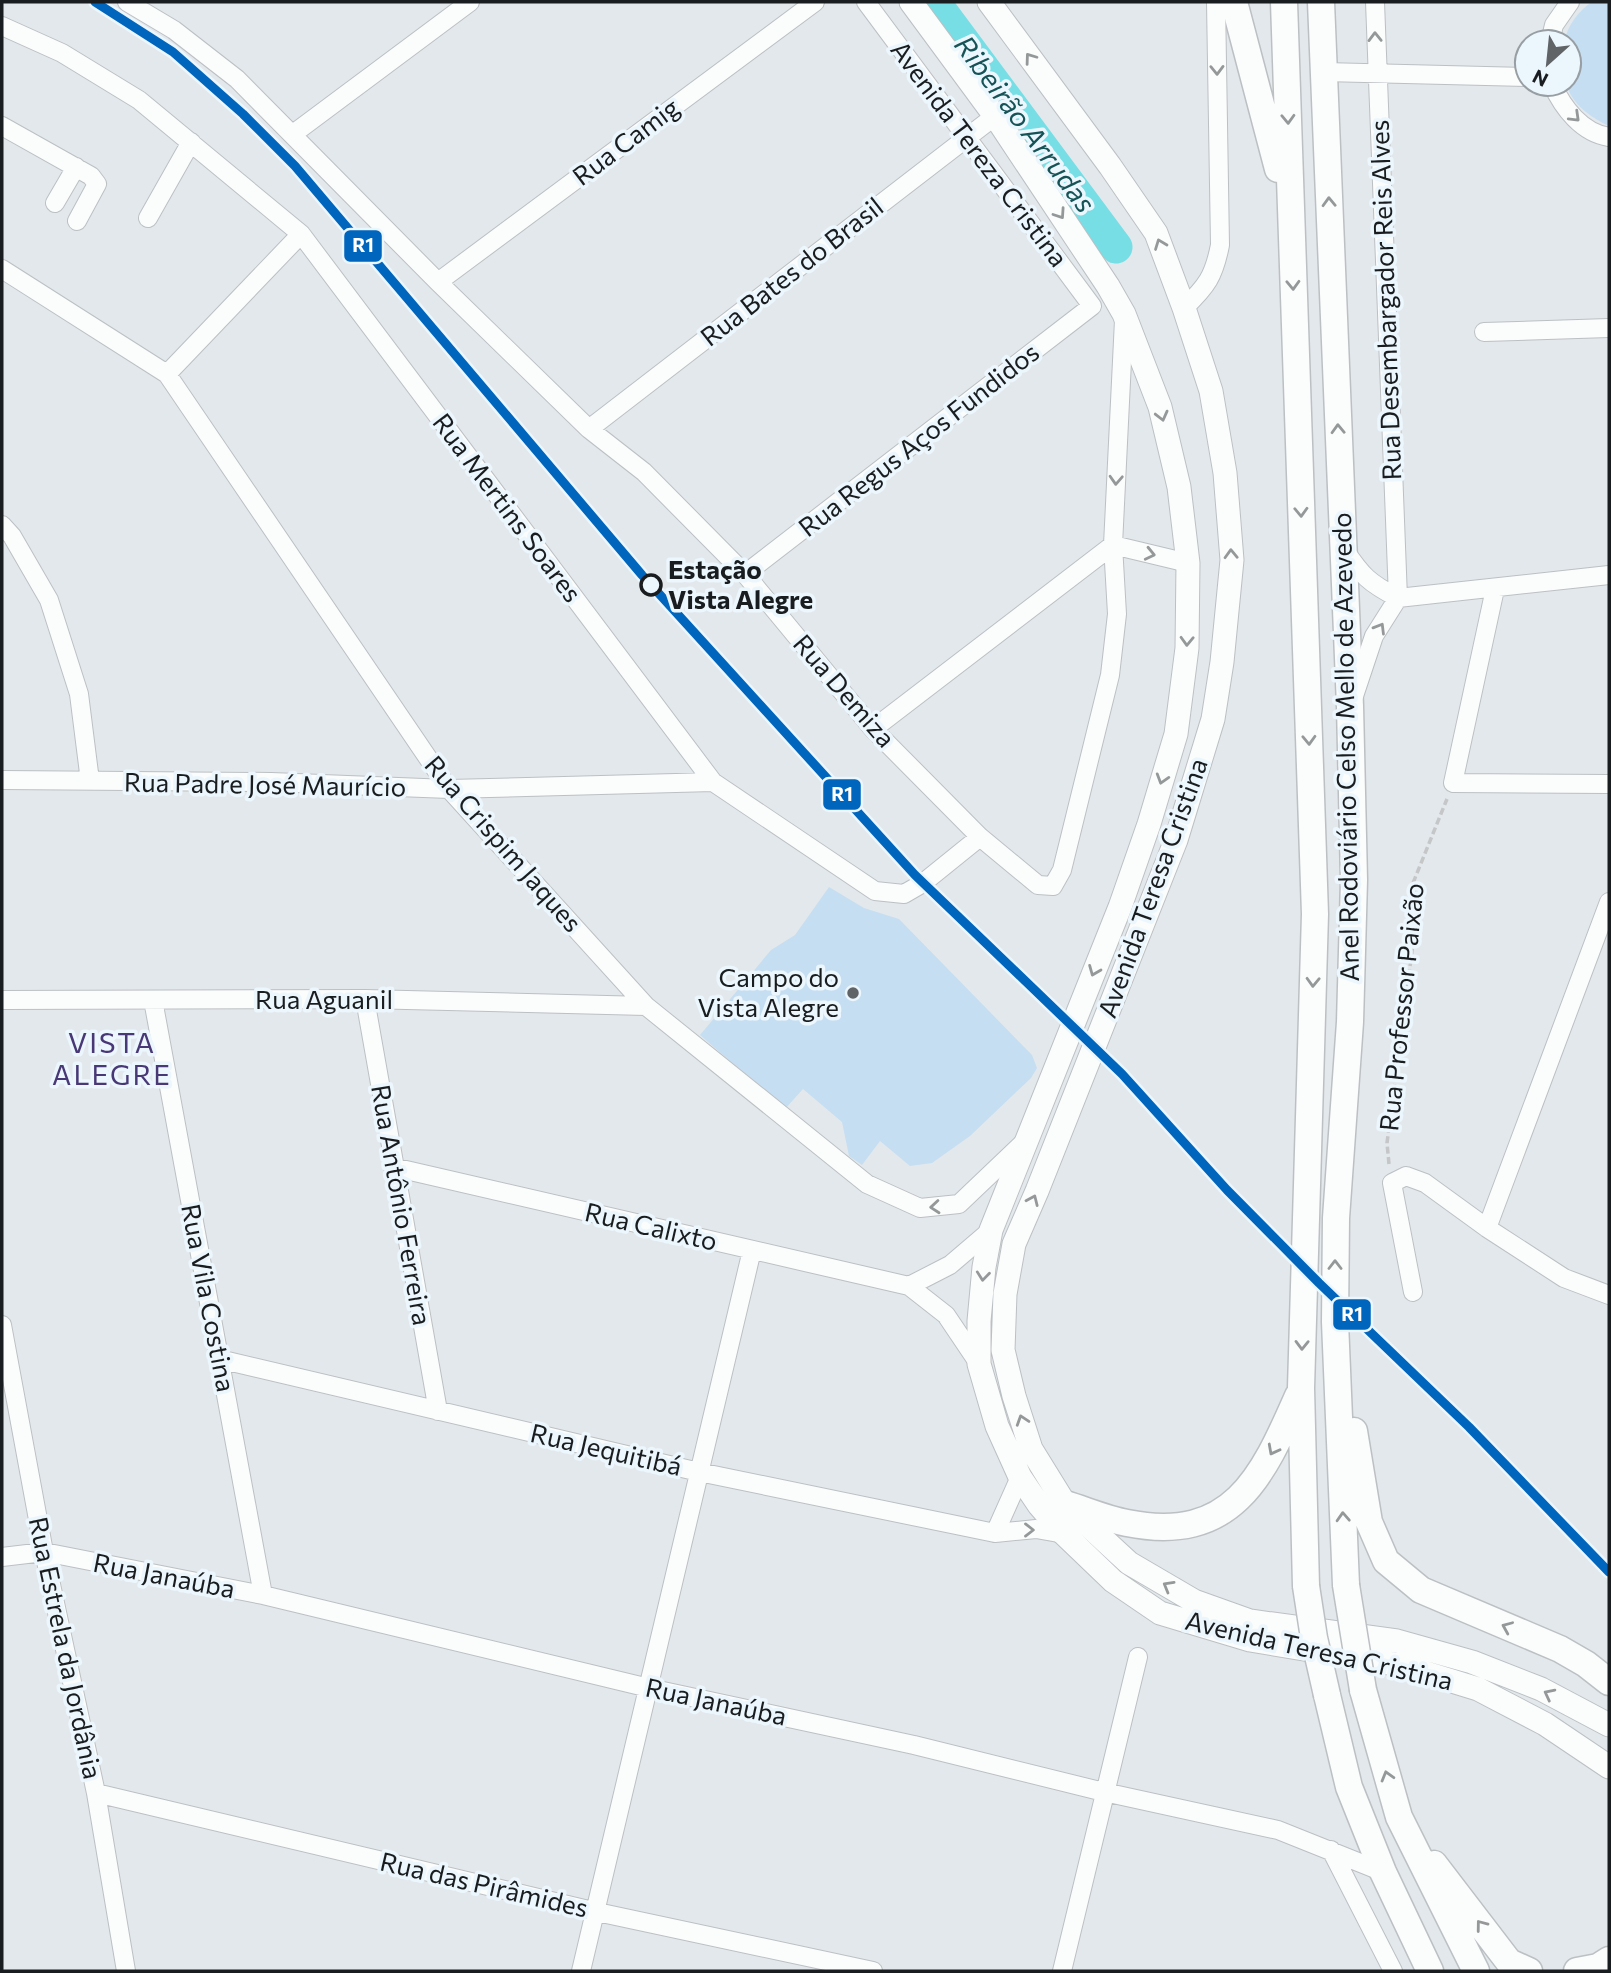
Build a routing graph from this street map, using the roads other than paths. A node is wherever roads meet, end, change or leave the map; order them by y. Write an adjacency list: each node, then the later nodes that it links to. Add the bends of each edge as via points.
1 (127, 2): 21 (street, Rua Demiza, via 174,30 237,79)
2 (470, 2): 21 (street)
3 (815, 2): 32 (street, Rua Camig)
4 (866, 2): 22 (street, Avenida Tereza Cristina)
5 (911, 2): 19 (main road, Avenida Teresa Cristina)
6 (989, 2): 34 (main road, Avenida Teresa Cristina, one-way to 6, via 1156,233)
7 (1216, 2): 34 (street, one-way to 34, via 1220,245 1216,269 1207,285)
8 (1234, 2): 27 (highway)
9 (1284, 2): 27 (highway, Anel Rodoviário Celso Mello de Azevedo, one-way to 27)
10 (1321, 2): 15 (highway, Anel Rodoviário Celso Mello de Azevedo)
11 (1375, 2): 16 (street, Rua Desembargador Reis Alves, one-way to 11)
12 (1570, 2): 14 (street)
13 (2, 26): 24 (street, Rua Mertins Soares, via 62,53 139,100)
14 (1553, 28)
15 (1324, 72): 16 (street); 42 (highway, Anel Rodoviário Celso Mello de Azevedo, one-way to 15)
16 (1376, 73): 17 (street); 47 (street, Rua Desembargador Reis Alves)
17 (1513, 77)
18 (1558, 98): 23 (street, one-way to 23, via 1579,123)
19 (995, 116): 22 (street, Rua Bates do Brasil); 35 (main road, Avenida Teresa Cristina, one-way to 35)
20 (2, 126): 25 (street)
21 (293, 134): 32 (street, Rua Demiza)
22 (968, 137): 33 (street, Avenida Tereza Cristina); 39 (street, Rua Bates do Brasil)
23 (1609, 137)
24 (191, 142): 28 (street); 30 (street, Rua Mertins Soares)
25 (76, 167): 26 (street); 29 (street, via 97,184)
26 (55, 203)
27 (1291, 217): 73 (highway, Anel Rodoviário Celso Mello de Azevedo, one-way to 73, via 1315,914)
28 (148, 218)
29 (77, 221)
30 (301, 234): 38 (street); 52 (street, Rua Mertins Soares)
31 (2, 269): 38 (street, Rua Crispim Jaques)
32 (438, 282): 39 (street, Rua Demiza)
33 (1092, 306): 44 (street, Rua Regus Aços Fundidos)
34 (1184, 308): 77 (main road, Avenida Teresa Cristina, one-way to 34, via 1031,1449 1014,1396 1003,1350 1005,1294 1014,1244 1176,840 1213,719 1232,560 1225,473 1211,391)
35 (1124, 314): 41 (street, Rua Demiza, one-way to 41); 43 (main road, Avenida Teresa Cristina, one-way to 43, via 1160,407 1179,487)
36 (1609, 328): 37 (street)
37 (1484, 332)
38 (167, 374): 54 (street, Rua Crispim Jaques)
39 (589, 429): 44 (street, Rua Demiza, via 644,472)
40 (2, 525): 51 (street, via 49,600 79,694)
41 (1113, 545): 43 (street, one-way to 43); 49 (street); 55 (street, Rua Demiza, via 1117,614 1110,675 1062,870 1053,886 1038,885)
42 (1343, 547): 47 (street, via 1360,573); 48 (highway, Anel Rodoviário Celso Mello de Azevedo)
43 (1188, 563): 61 (main road, Avenida Teresa Cristina, one-way to 61, via 1187,648 1176,734 1120,907)
44 (745, 574): 49 (street, Rua Demiza)
45 (1609, 575): 46 (street)
46 (1495, 589): 47 (street); 53 (street, via 1453,783)
47 (1398, 598): 48 (street, one-way to 47, via 1374,636)
48 (1350, 706): 69 (highway, Anel Rodoviário Celso Mello de Azevedo, one-way to 48, via 1336,1217 1354,880)
49 (873, 729): 55 (street, Rua Demiza)
50 (2, 780): 51 (street, Rua Padre José Maurício)
51 (90, 781): 54 (street, Rua Padre José Maurício)
52 (713, 782): 54 (street, Rua Padre José Maurício); 55 (street, via 875,891 904,894)
53 (1609, 784)
54 (449, 789): 60 (street, Rua Crispim Jaques)
55 (980, 837)
56 (1609, 902): 63 (street)
57 (365, 999): 59 (street, Rua Aguanil); 60 (street, Rua Aguanil); 62 (street, Rua Antônio Ferreira)
58 (2, 1000): 59 (street, Rua Aguanil)
59 (153, 1000): 71 (street, Rua Vila Costina)
60 (646, 1006): 61 (street, Rua Crispim Jaques, one-way to 60, via 959,1204 920,1208 867,1184)
61 (1027, 1140): 64 (main road, Avenida Teresa Cristina)
62 (393, 1167): 65 (street, Rua Calixto); 74 (street, Rua Antônio Ferreira)
63 (1487, 1228): 67 (street, via 1425,1183 1406,1176 1392,1183); 68 (street, via 1564,1278)
64 (991, 1230): 66 (street, via 950,1265); 72 (main road, Avenida Teresa Cristina, one-way to 72, via 980,1307)
65 (752, 1250): 66 (street, Rua Calixto); 75 (street)
66 (909, 1286): 72 (street, Rua Calixto, via 946,1315)
67 (1413, 1292)
68 (1609, 1295)
69 (1335, 1322): 84 (highway, one-way to 69, via 1560,1649 1422,1590 1387,1561 1369,1522); 90 (highway, Anel Rodoviário Celso Mello de Azevedo, one-way to 69, bridge, via 1363,1690 1346,1586)
70 (2, 1325): 80 (street, Rua Estrela da Jordânia)
71 (219, 1359): 74 (street, Rua Jequitibá); 82 (street, Rua Vila Costina)
72 (979, 1364): 76 (main road, Avenida Teresa Cristina, via 997,1426)
73 (1301, 1388): 77 (highway, one-way to 77, via 1259,1475 1244,1494 1213,1518 1174,1528 1127,1523); 92 (highway, Anel Rodoviário Celso Mello de Azevedo, bridge, via 1306,1586 1314,1638 1349,1787)
74 (438, 1411): 75 (street, Rua Jequitibá)
75 (699, 1472): 78 (street, Rua Jequitibá); 85 (street)
76 (1020, 1477): 78 (street); 79 (main road, Avenida Teresa Cristina)
77 (1065, 1504): 86 (main road, Avenida Teresa Cristina, one-way to 77, via 1541,1689 1472,1662 1397,1641 1250,1620 1194,1601 1129,1563)
78 (995, 1533): 79 (street, Rua Jequitibá, one-way to 79, via 1036,1529)
79 (1064, 1534): 87 (main road, Avenida Teresa Cristina, via 1112,1581 1160,1613 1250,1640 1400,1665 1478,1689 1545,1724)
80 (44, 1552): 81 (street, Rua Janaúba); 82 (street, Rua Janaúba); 89 (street, Rua Estrela da Jordânia)
81 (2, 1558)
82 (263, 1595): 85 (street, Rua Janaúba)
83 (1138, 1657): 88 (street)
84 (1609, 1682)
85 (649, 1688): 88 (street, Rua Janaúba); 93 (street)
86 (1609, 1726)
87 (1609, 1767)
88 (1104, 1792): 91 (street, Rua Janaúba, via 1278,1830); 98 (street)
89 (96, 1793): 93 (street, Rua das Pirâmides); 95 (street, Rua Estrela da Jordânia)
90 (1399, 1817): 101 (highway, Anel Rodoviário Celso Mello de Azevedo); 102 (highway, one-way to 90, via 1509,1962)
91 (1331, 1850): 92 (street, Rua Janaúba); 99 (street)
92 (1383, 1872): 100 (highway, Anel Rodoviário Celso Mello de Azevedo)
93 (597, 1912): 96 (street); 97 (street, Rua das Pirâmides)
94 (1609, 1960): 103 (highway)
95 (126, 1971)
96 (581, 1971)
97 (873, 1971)
98 (1062, 1971)
99 (1392, 1971)
100 (1430, 1971)
101 (1476, 1971)
102 (1529, 1971)
103 (1577, 1971)

